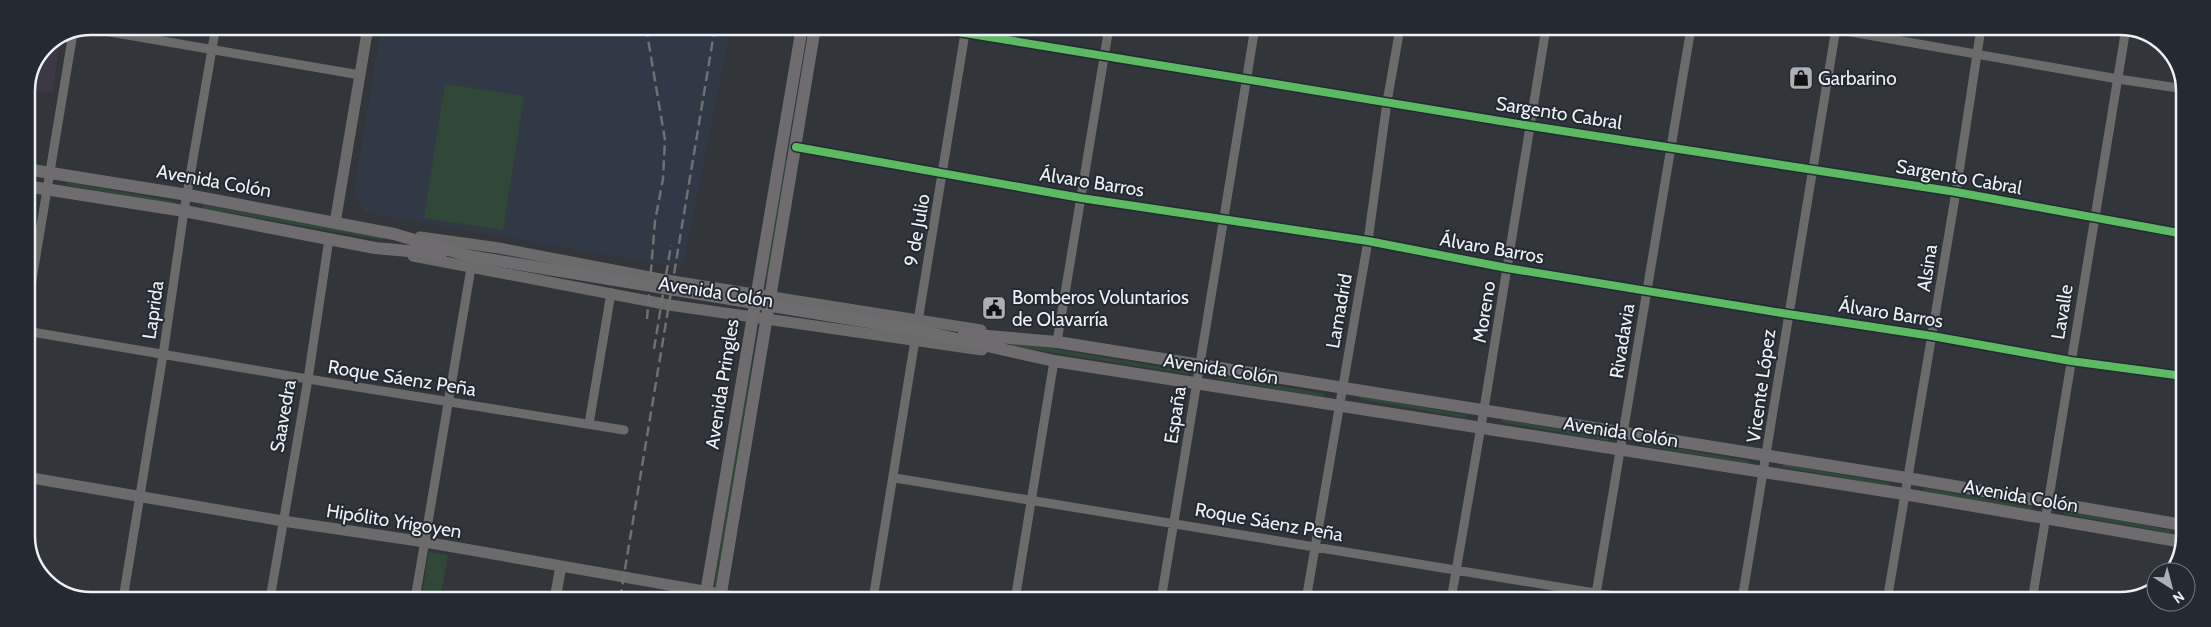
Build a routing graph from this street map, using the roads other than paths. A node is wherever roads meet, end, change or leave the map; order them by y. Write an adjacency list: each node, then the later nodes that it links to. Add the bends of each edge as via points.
1 (125, 35): 18 (street)
2 (215, 35): 18 (street, Laprida)
3 (367, 35): 21 (street)
4 (801, 35): 51 (main road, Avenida Pringles)
5 (814, 35): 27 (main road, Avenida Pringles)
6 (965, 35): 31 (street, 9 de Julio)
7 (994, 35): 19 (street, Sargento Cabral)
8 (1108, 35): 19 (street)
9 (1254, 35): 22 (street, España)
10 (1399, 35): 25 (street, Lamadrid)
11 (1545, 35): 26 (street, Moreno)
12 (1690, 35): 28 (street, Rivadavia)
13 (1832, 35): 29 (street, Vicente López)
14 (1870, 35): 20 (street)
15 (1980, 35): 20 (street, Alsina)
16 (2125, 35): 23 (street, Lavalle)
17 (72, 38): 32 (street)
18 (213, 51): 21 (street); 36 (street, Laprida)
19 (1105, 55): 22 (street, Sargento Cabral); 37 (street)
20 (1977, 55): 23 (street); 35 (street, Alsina)
21 (360, 75): 41 (street)
22 (1246, 79): 25 (street, Sargento Cabral); 39 (street, España)
23 (2118, 79): 24 (street); 40 (street, Lavalle)
24 (2176, 88)
25 (1387, 102): 26 (street, Sargento Cabral); 45 (street, Lamadrid)
26 (1531, 126): 28 (street, Sargento Cabral); 48 (street, Moreno)
27 (796, 147): 31 (street, Álvaro Barros); 52 (main road, Avenida Pringles)
28 (1671, 147): 29 (street, Sargento Cabral); 49 (street, Rivadavia)
29 (1813, 169): 35 (street, Sargento Cabral); 53 (street, Vicente López)
30 (35, 170): 32 (main road, Avenida Colón)
31 (944, 172): 37 (street, Álvaro Barros); 56 (street, 9 de Julio)
32 (51, 173): 34 (street); 36 (main road, Avenida Colón)
33 (35, 187): 34 (main road, Avenida Colón)
34 (47, 189): 38 (main road, Avenida Colón); 46 (street)
35 (1956, 192): 40 (street, Sargento Cabral); 58 (street, Alsina)
36 (188, 195): 38 (street, Laprida); 41 (main road, Avenida Colón)
37 (1081, 198): 39 (street, Álvaro Barros); 59 (street)
38 (184, 210): 44 (main road, Avenida Colón); 60 (street, Laprida)
39 (1226, 218): 45 (street, Álvaro Barros); 63 (street, España)
40 (2094, 219): 42 (street, Sargento Cabral); 62 (street, Lavalle)
41 (335, 223): 43 (main road, Avenida Colón)
42 (2176, 233)
43 (394, 234): 47 (main road, Avenida Colón); 51 (street, Avenida Colón, via 499,248)
44 (329, 239): 47 (main road, Avenida Colón); 65 (street, Saavedra)
45 (1368, 241): 48 (street, Álvaro Barros); 67 (street, Lamadrid)
46 (35, 262)
47 (470, 262): 50 (street, Avenida Colón); 56 (main road, Avenida Colón, bridge); 68 (street)
48 (1507, 268): 49 (street, Álvaro Barros); 70 (street, Moreno)
49 (1646, 290): 53 (street, Álvaro Barros); 74 (street, Rivadavia)
50 (611, 293): 54 (street, Avenida Colón, via 669,305); 71 (street)
51 (756, 294): 52 (street, Avenida Colón); 54 (main road, Avenida Pringles)
52 (770, 296): 55 (main road, Avenida Pringles); 56 (street, Avenida Colón)
53 (1788, 314): 58 (street, Álvaro Barros); 76 (street, Vicente López)
54 (753, 316): 55 (street, Avenida Colón); 99 (main road, Avenida Pringles)
55 (767, 319): 56 (street, Avenida Colón); 100 (main road, Avenida Pringles)
56 (917, 330): 59 (main road, Avenida Colón); 61 (main road, Avenida Colón); 78 (street, 9 de Julio)
57 (35, 333): 60 (street, Roque Sáenz Peña)
58 (1932, 336): 62 (street, Álvaro Barros); 79 (street, Alsina)
59 (1057, 342): 63 (main road, Avenida Colón)
60 (163, 356): 65 (street, Roque Sáenz Peña); 82 (street, Laprida)
61 (1054, 361): 66 (main road, Avenida Colón); 83 (street)
62 (2071, 361): 64 (street, Álvaro Barros); 84 (street, Lavalle)
63 (1201, 364): 66 (street, España); 67 (main road, Avenida Colón)
64 (2176, 375)
65 (308, 380): 68 (street, Roque Sáenz Peña); 86 (street, Saavedra)
66 (1196, 384): 69 (main road, Avenida Colón); 87 (street, España)
67 (1342, 388): 69 (street, Lamadrid); 70 (main road, Avenida Colón)
68 (449, 402): 71 (street, Roque Sáenz Peña); 90 (street)
69 (1340, 406): 72 (main road, Avenida Colón); 91 (street, Lamadrid)
70 (1484, 410): 72 (street, Moreno); 74 (main road, Avenida Colón)
71 (589, 424): 73 (street, Roque Sáenz Peña)
72 (1481, 428): 75 (main road, Avenida Colón); 93 (street, Moreno)
73 (624, 430)
74 (1623, 434): 75 (street, Rivadavia); 76 (main road, Avenida Colón)
75 (1620, 451): 77 (main road, Avenida Colón); 107 (street, Rivadavia)
76 (1767, 456): 77 (street, Vicente López); 79 (main road, Avenida Colón)
77 (1763, 474): 81 (main road, Avenida Colón); 108 (street, Vicente López)
78 (895, 478): 83 (street, Roque Sáenz Peña); 101 (street, 9 de Julio)
79 (1907, 478): 81 (street, Alsina); 84 (main road, Avenida Colón)
80 (35, 479): 82 (street, Hipólito Yrigoyen)
81 (1904, 494): 85 (main road, Avenida Colón); 109 (street, Alsina)
82 (140, 497): 86 (street, Hipólito Yrigoyen); 94 (street, Laprida)
83 (1032, 499): 87 (street, Roque Sáenz Peña); 102 (street)
84 (2047, 503): 85 (street, Lavalle); 88 (main road, Avenida Colón)
85 (2045, 519): 89 (main road, Avenida Colón); 110 (street, Lavalle)
86 (283, 521): 90 (street, Hipólito Yrigoyen); 95 (street, Saavedra)
87 (1175, 523): 91 (street, Roque Sáenz Peña); 103 (street, España)
88 (2176, 524)
89 (2176, 541)
90 (424, 542): 92 (street, Hipólito Yrigoyen); 96 (street)
91 (1315, 547): 93 (street, Roque Sáenz Peña); 104 (street, Lamadrid)
92 (561, 566): 97 (street); 98 (street, Hipólito Yrigoyen)
93 (1455, 571): 105 (street, Moreno); 106 (street, Roque Sáenz Peña)
94 (124, 592)
95 (271, 592)
96 (416, 592)
97 (556, 592)
98 (687, 592)
99 (707, 592)
100 (722, 592)
101 (874, 592)
102 (1016, 592)
103 (1162, 592)
104 (1307, 592)
105 (1451, 592)
106 (1569, 592)
107 (1597, 592)
108 (1743, 592)
109 (1888, 592)
110 (2033, 592)

